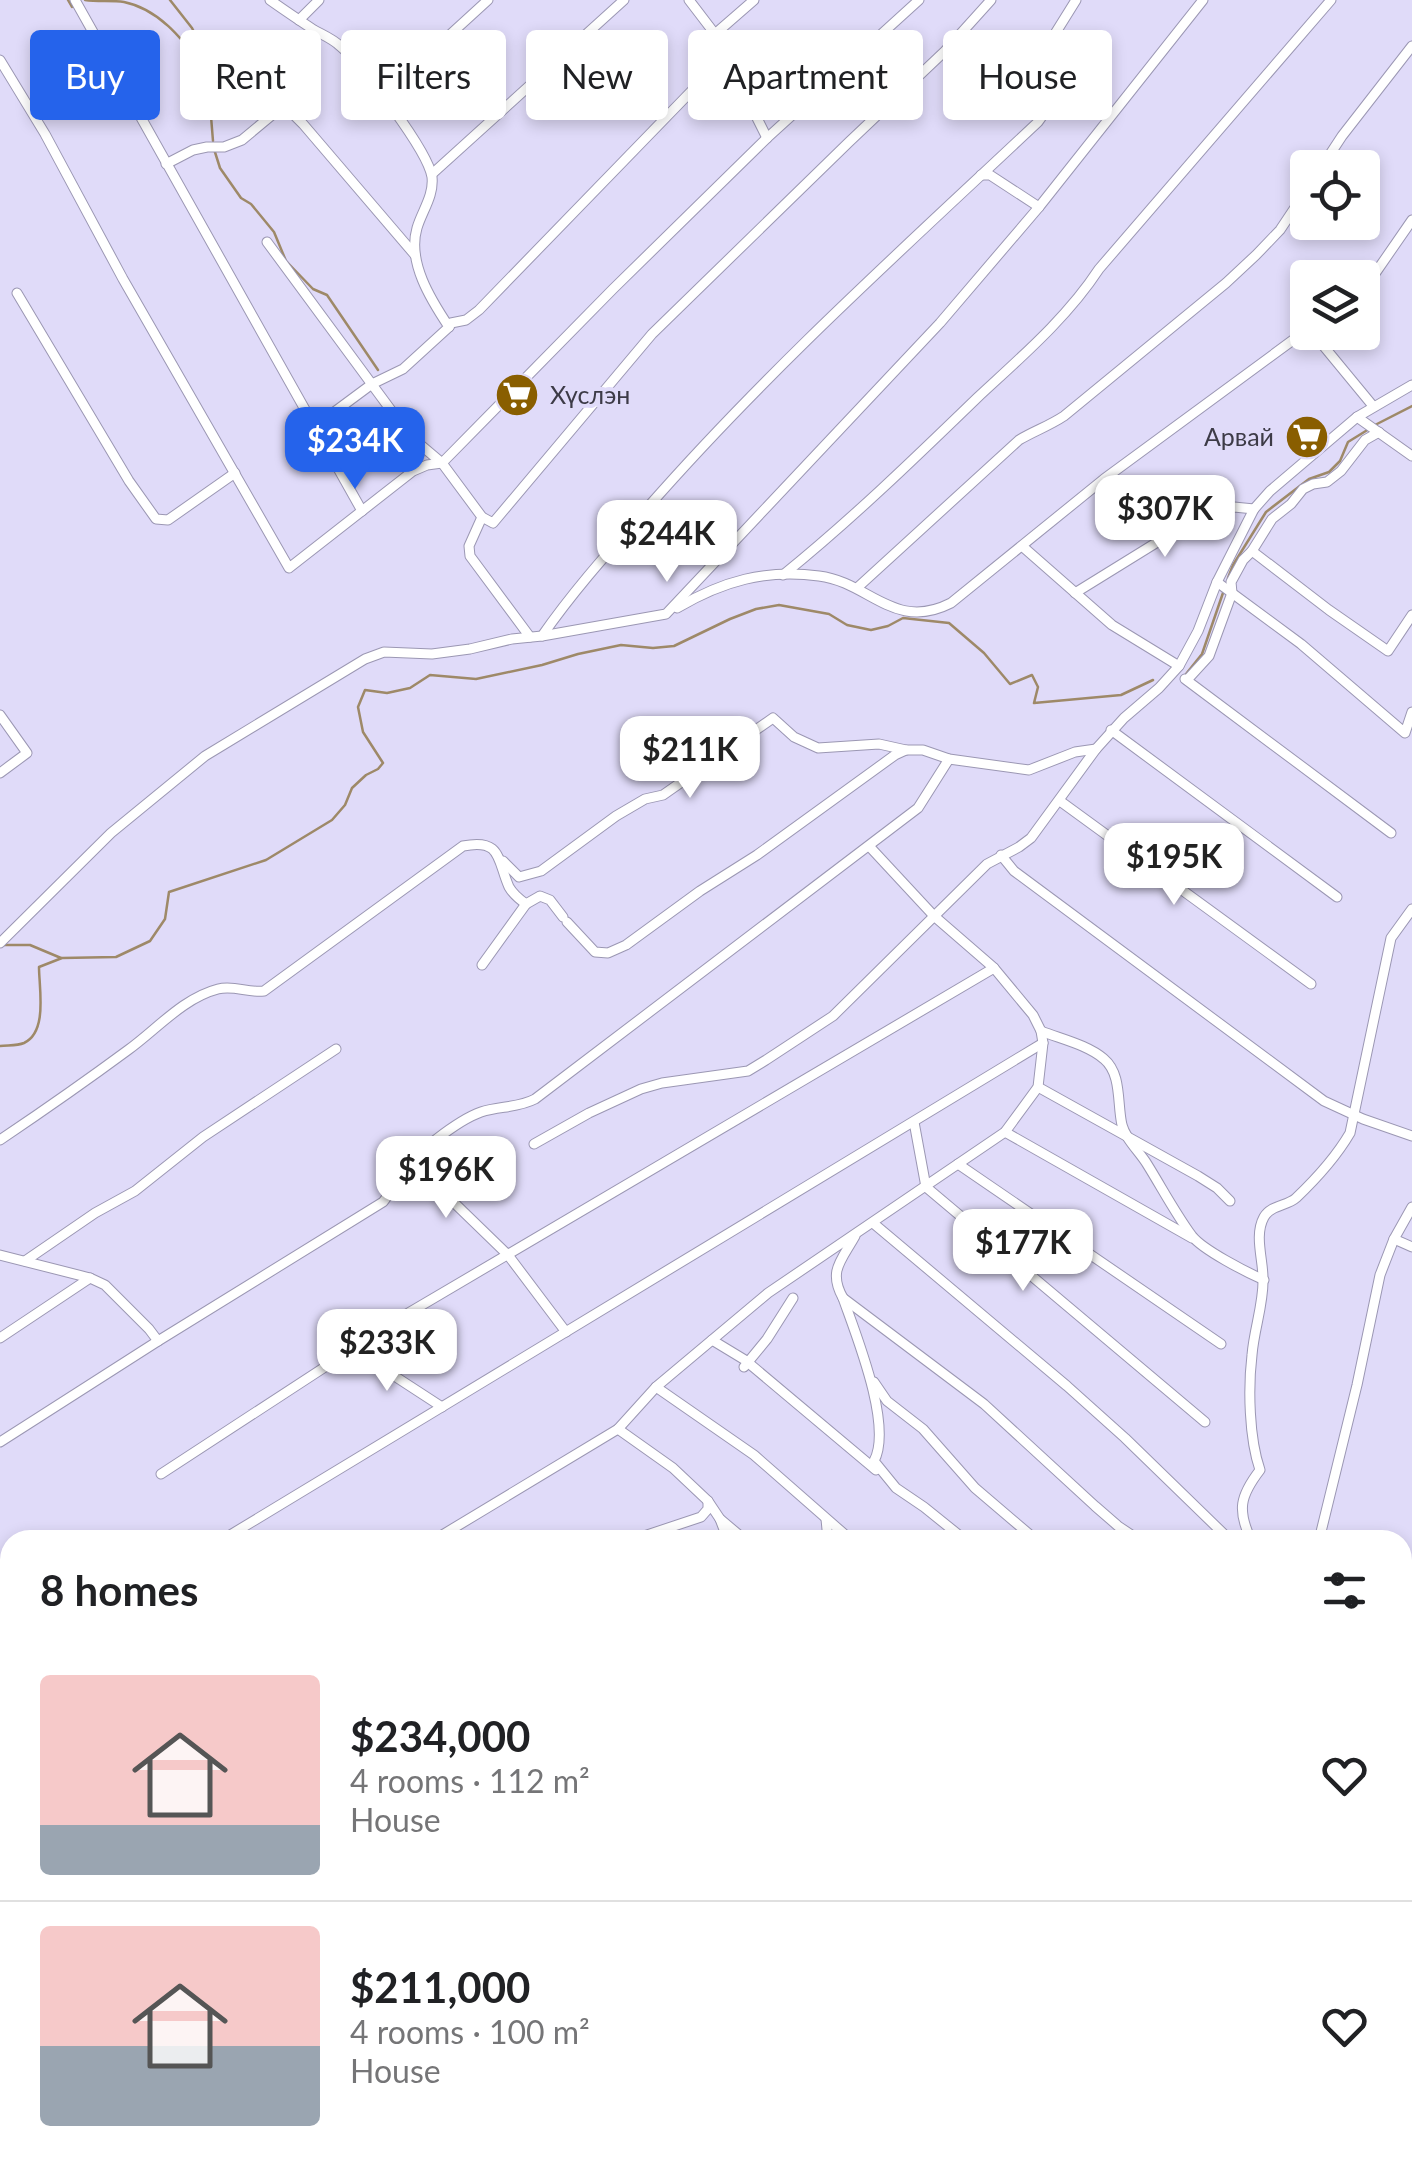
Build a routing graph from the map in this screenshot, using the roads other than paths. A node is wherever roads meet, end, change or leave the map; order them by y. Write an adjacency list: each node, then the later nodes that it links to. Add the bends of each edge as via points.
1 (74, 0): 25 (street)
2 (270, 0): 13 (street)
3 (319, 0): 13 (street)
4 (488, 0): 14 (street)
5 (624, 0): 26 (street)
6 (689, 0): 15 (street)
7 (754, 0): 16 (street)
8 (919, 0): 23 (street)
9 (991, 0): 49 (street, via 652,334 493,522)
10 (1076, 0): 27 (street, via 1038,61 1053,102)
11 (1204, 0): 28 (street)
12 (1331, 0): 52 (street, via 1046,332)
13 (299, 20): 18 (street)
14 (455, 30)
15 (711, 30)
16 (719, 30)
17 (1412, 46): 24 (street)
18 (341, 47)
19 (0, 60): 46 (street)
20 (688, 94): 35 (street, via 479,310)
21 (399, 120): 26 (street)
22 (758, 120): 23 (street)
23 (767, 138): 45 (street)
24 (1333, 150)
25 (166, 164): 32 (street, via 193,150 242,140 284,105); 42 (street)
26 (432, 174): 32 (street)
27 (981, 176): 28 (street, via 990,175); 59 (street, via 701,446)
28 (1039, 207): 57 (street, via 940,323)
29 (1290, 215): 54 (street, via 1226,283 1064,416 1019,440)
30 (1412, 220): 33 (street)
31 (268, 242): 38 (street)
32 (415, 256): 35 (street)
33 (1380, 267)
34 (16, 293): 46 (street, via 156,520 168,520)
35 (449, 327): 38 (street, via 403,369)
36 (1290, 345): 50 (street)
37 (1326, 350): 40 (street)
38 (372, 384): 42 (street); 45 (street, via 410,436)
39 (1412, 385): 40 (street)
40 (1373, 406): 41 (street)
41 (1357, 417): 43 (street); 47 (street)
42 (314, 426): 48 (street)
43 (1380, 432): 44 (street); 51 (street, via 1365,440 1342,471 1303,489)
44 (1412, 456)
45 (442, 463): 48 (street, via 413,472); 49 (street)
46 (234, 474): 48 (street, via 289,568)
47 (1254, 510): 53 (street); 55 (street, via 1218,509)
48 (362, 512)
49 (482, 518): 60 (street, via 470,556)
50 (1022, 546): 54 (street, via 938,610 878,604); 55 (street)
51 (1252, 551): 56 (street, via 1231,582); 58 (street, via 1388,651)
52 (783, 575): 54 (street, via 820,576); 57 (street, via 730,581)
53 (1217, 582): 56 (street); 61 (street)
54 (857, 588)
55 (1075, 593): 61 (street)
56 (1232, 593): 62 (street, via 1208,656); 63 (street, via 1405,733)
57 (666, 614): 59 (street)
58 (1412, 615)
59 (542, 636): 60 (street)
60 (530, 637): 79 (street, via 365,659 206,756 111,833)
61 (1177, 668): 62 (street); 65 (street)
62 (1187, 680): 71 (street)
63 (1412, 712)
64 (0, 715): 69 (street, via 27,753)
65 (1112, 730): 66 (street); 75 (street)
66 (1096, 748): 68 (street, via 1028,770); 70 (street)
67 (906, 750): 68 (street); 74 (street, via 879,744 818,748 773,718 541,871 519,877); 76 (street, via 608,953 595,952 550,900 540,896)
68 (949, 759): 72 (street, via 918,808)
69 (0, 773)
70 (1060, 801): 73 (street, via 1032,838); 82 (street)
71 (1391, 834)
72 (869, 846): 78 (street); 94 (street, via 536,1099 469,1117)
73 (1001, 855): 78 (street); 87 (street, via 1324,1101)
74 (501, 859): 76 (street, via 510,890); 92 (street, via 478,843 454,851 264,991 235,987 198,996)
75 (1337, 897)
76 (526, 904): 80 (street)
77 (1412, 909): 87 (street, via 1391,938)
78 (934, 916): 81 (street); 93 (street, via 833,1016 748,1072 662,1082)
79 (2, 939)
80 (482, 965)
81 (994, 968): 83 (street); 105 (street)
82 (1311, 984)
83 (1041, 1031): 84 (street); 90 (street, via 1104,1059)
84 (1043, 1043): 86 (street); 88 (street)
85 (336, 1049): 106 (street)
86 (1038, 1087): 89 (street); 90 (street)
87 (1355, 1116): 91 (street); 108 (street, via 1336,1156 1293,1201 1264,1217)
88 (914, 1122): 96 (street); 111 (street)
89 (1005, 1132): 95 (street); 101 (street)
90 (1126, 1135): 97 (street); 101 (street)
91 (1412, 1136)
92 (0, 1140)
93 (534, 1144)
94 (410, 1160): 105 (street); 114 (street, via 383,1202)
95 (958, 1164): 96 (street); 115 (street)
96 (926, 1187): 99 (street); 121 (street)
97 (1230, 1201)
98 (1412, 1207): 102 (street)
99 (873, 1223): 100 (street); 139 (street, via 1067,1386)
100 (856, 1234): 110 (street, via 836,1270); 113 (street)
101 (1194, 1239): 108 (street)
102 (1394, 1240): 103 (street); 141 (street, via 1380,1275)
103 (1412, 1247)
104 (0, 1254): 106 (street)
105 (508, 1254): 111 (street); 116 (street)
106 (24, 1262): 107 (street)
107 (90, 1278): 112 (street); 114 (street, via 114,1293)
108 (1264, 1280): 140 (street, via 1251,1357 1250,1411 1260,1470 1241,1508)
109 (793, 1298): 117 (street)
110 (843, 1298): 118 (street); 138 (street, via 984,1404)
111 (566, 1332): 120 (street)
112 (0, 1338)
113 (712, 1340): 117 (street); 119 (street)
114 (158, 1341): 123 (street)
115 (1221, 1344)
116 (353, 1349): 120 (street); 124 (street)
117 (746, 1365): 125 (street)
118 (866, 1366): 125 (street, via 877,1421 874,1461); 137 (street, via 888,1401)
119 (656, 1387): 122 (street); 128 (street, via 754,1456)
120 (442, 1407): 129 (street)
121 (1205, 1422)
122 (618, 1429): 126 (street); 130 (street)
123 (0, 1442)
124 (161, 1474)
125 (886, 1478): 136 (street)
126 (708, 1501): 127 (street); 131 (street, via 702,1517)
127 (720, 1519): 132 (street); 133 (street)
128 (826, 1519): 134 (street); 135 (street)
129 (239, 1530)
130 (451, 1530)
131 (662, 1530)
132 (724, 1530)
133 (733, 1530)
134 (827, 1530)
135 (840, 1530)
136 (951, 1530)
137 (1024, 1530)
138 (1124, 1530)
139 (1219, 1530)
140 (1246, 1530)
141 (1321, 1530)

